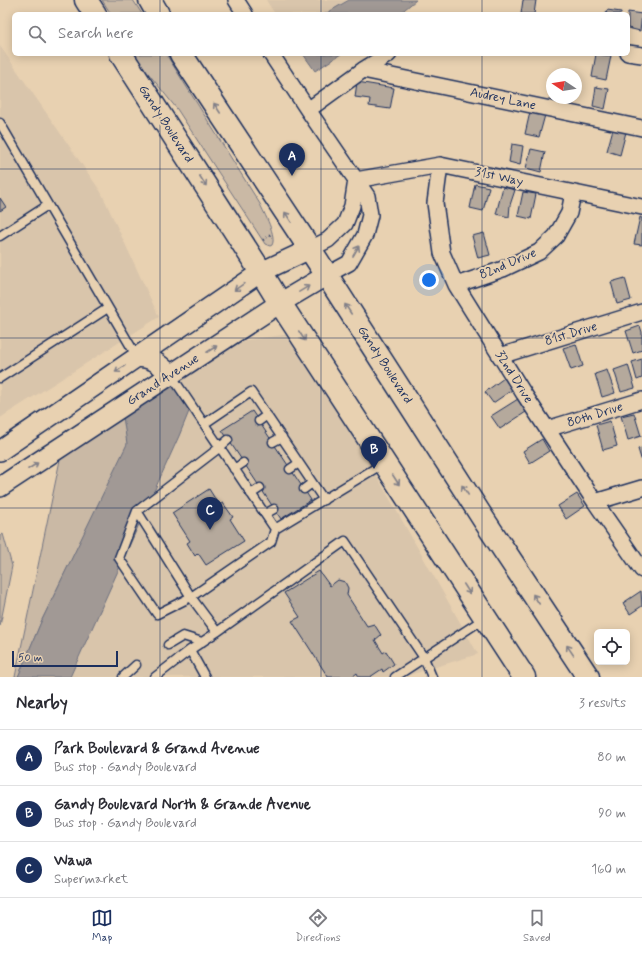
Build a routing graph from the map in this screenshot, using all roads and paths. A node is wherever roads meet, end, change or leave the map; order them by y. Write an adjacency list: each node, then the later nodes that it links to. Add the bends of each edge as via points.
1 (86, 0): 4 (highway)
2 (150, 0): 5 (highway)
3 (236, 0): 6 (street)
4 (94, 12)
5 (157, 12)
6 (244, 12)
7 (630, 53): 8 (street)
8 (642, 55)
9 (122, 56): 26 (highway, Gandy Boulevard, one-way to 26)
10 (183, 56): 25 (highway, Gandy Boulevard, one-way to 10)
11 (272, 56): 14 (street)
12 (386, 56): 13 (street)
13 (364, 70): 14 (street); 16 (street, Audrey Lane)
14 (308, 110): 18 (street)
15 (0, 123): 20 (lane)
16 (642, 128)
17 (440, 165): 18 (street, 31st Way); 19 (street, 31st Way); 28 (street, 32nd Drive, via 435,203 442,253)
18 (356, 180): 25 (street, via 352,206 345,224 328,240); 27 (street, one-way to 18, via 349,263 365,235 370,215 367,196)
19 (573, 193): 21 (street, 31st Way); 28 (street, 82nd Drive, via 569,213 556,236 539,252 503,269)
20 (48, 205): 23 (lane); 30 (lane)
21 (642, 207)
22 (272, 233): 24 (path)
23 (0, 236)
24 (263, 240)
25 (310, 249): 26 (street); 27 (highway, Gandy Boulevard)
26 (261, 272): 29 (highway, Gandy Boulevard); 33 (street, one-way to 33)
27 (327, 275): 29 (street, Grand Avenue, one-way to 27); 78 (highway, Gandy Boulevard, one-way to 27)
28 (456, 285): 32 (street, 32nd Drive)
29 (280, 303): 34 (street, Grand Avenue, one-way to 29); 46 (highway, Gandy Boulevard, one-way to 46)
30 (108, 308): 33 (lane); 35 (lane)
31 (642, 312): 32 (street, 81st Drive)
32 (500, 356): 40 (street, 32nd Drive)
33 (137, 357): 34 (street, via 146,357 158,363); 45 (street, one-way to 45)
34 (171, 375): 39 (lane); 52 (street, Grand Avenue, one-way to 34)
35 (0, 378)
36 (642, 400): 40 (street, 80th Drive)
37 (267, 415): 38 (lane); 39 (lane, via 252,392); 41 (lane)
38 (259, 421)
39 (204, 424): 44 (lane)
40 (547, 429): 58 (street, 32nd Drive)
41 (282, 437): 43 (lane); 48 (lane)
42 (228, 440): 44 (lane)
43 (273, 442)
44 (219, 448): 49 (lane); 60 (lane)
45 (0, 451)
46 (384, 462): 57 (lane); 65 (highway, Gandy Boulevard, one-way to 65)
47 (243, 463): 49 (lane)
48 (299, 463): 50 (lane); 51 (lane)
49 (234, 469): 56 (lane)
50 (290, 469)
51 (312, 483): 55 (lane); 57 (lane)
52 (0, 487)
53 (260, 488): 56 (lane)
54 (642, 488): 58 (street)
55 (304, 489)
56 (251, 494): 61 (lane)
57 (324, 500): 62 (lane)
58 (595, 502): 63 (street, 32nd Drive)
59 (274, 509): 61 (lane)
60 (137, 511): 64 (lane); 64 (lane, via 119,558 157,614)
61 (265, 514): 62 (lane)
62 (275, 529): 64 (lane, via 271,542)
63 (642, 570)
64 (191, 597): 66 (lane)
65 (485, 617): 70 (lane); 77 (highway, Gandy Boulevard)
66 (217, 632): 67 (lane); 70 (lane, via 345,541)
67 (202, 642): 68 (lane, via 183,636); 69 (lane)
68 (168, 645)
69 (190, 650): 73 (lane); 74 (lane)
70 (424, 658): 75 (lane); 76 (lane)
71 (136, 665): 72 (lane)
72 (123, 677)
73 (155, 677)
74 (205, 677)
75 (395, 677)
76 (432, 677)
77 (524, 677)
78 (588, 677)

